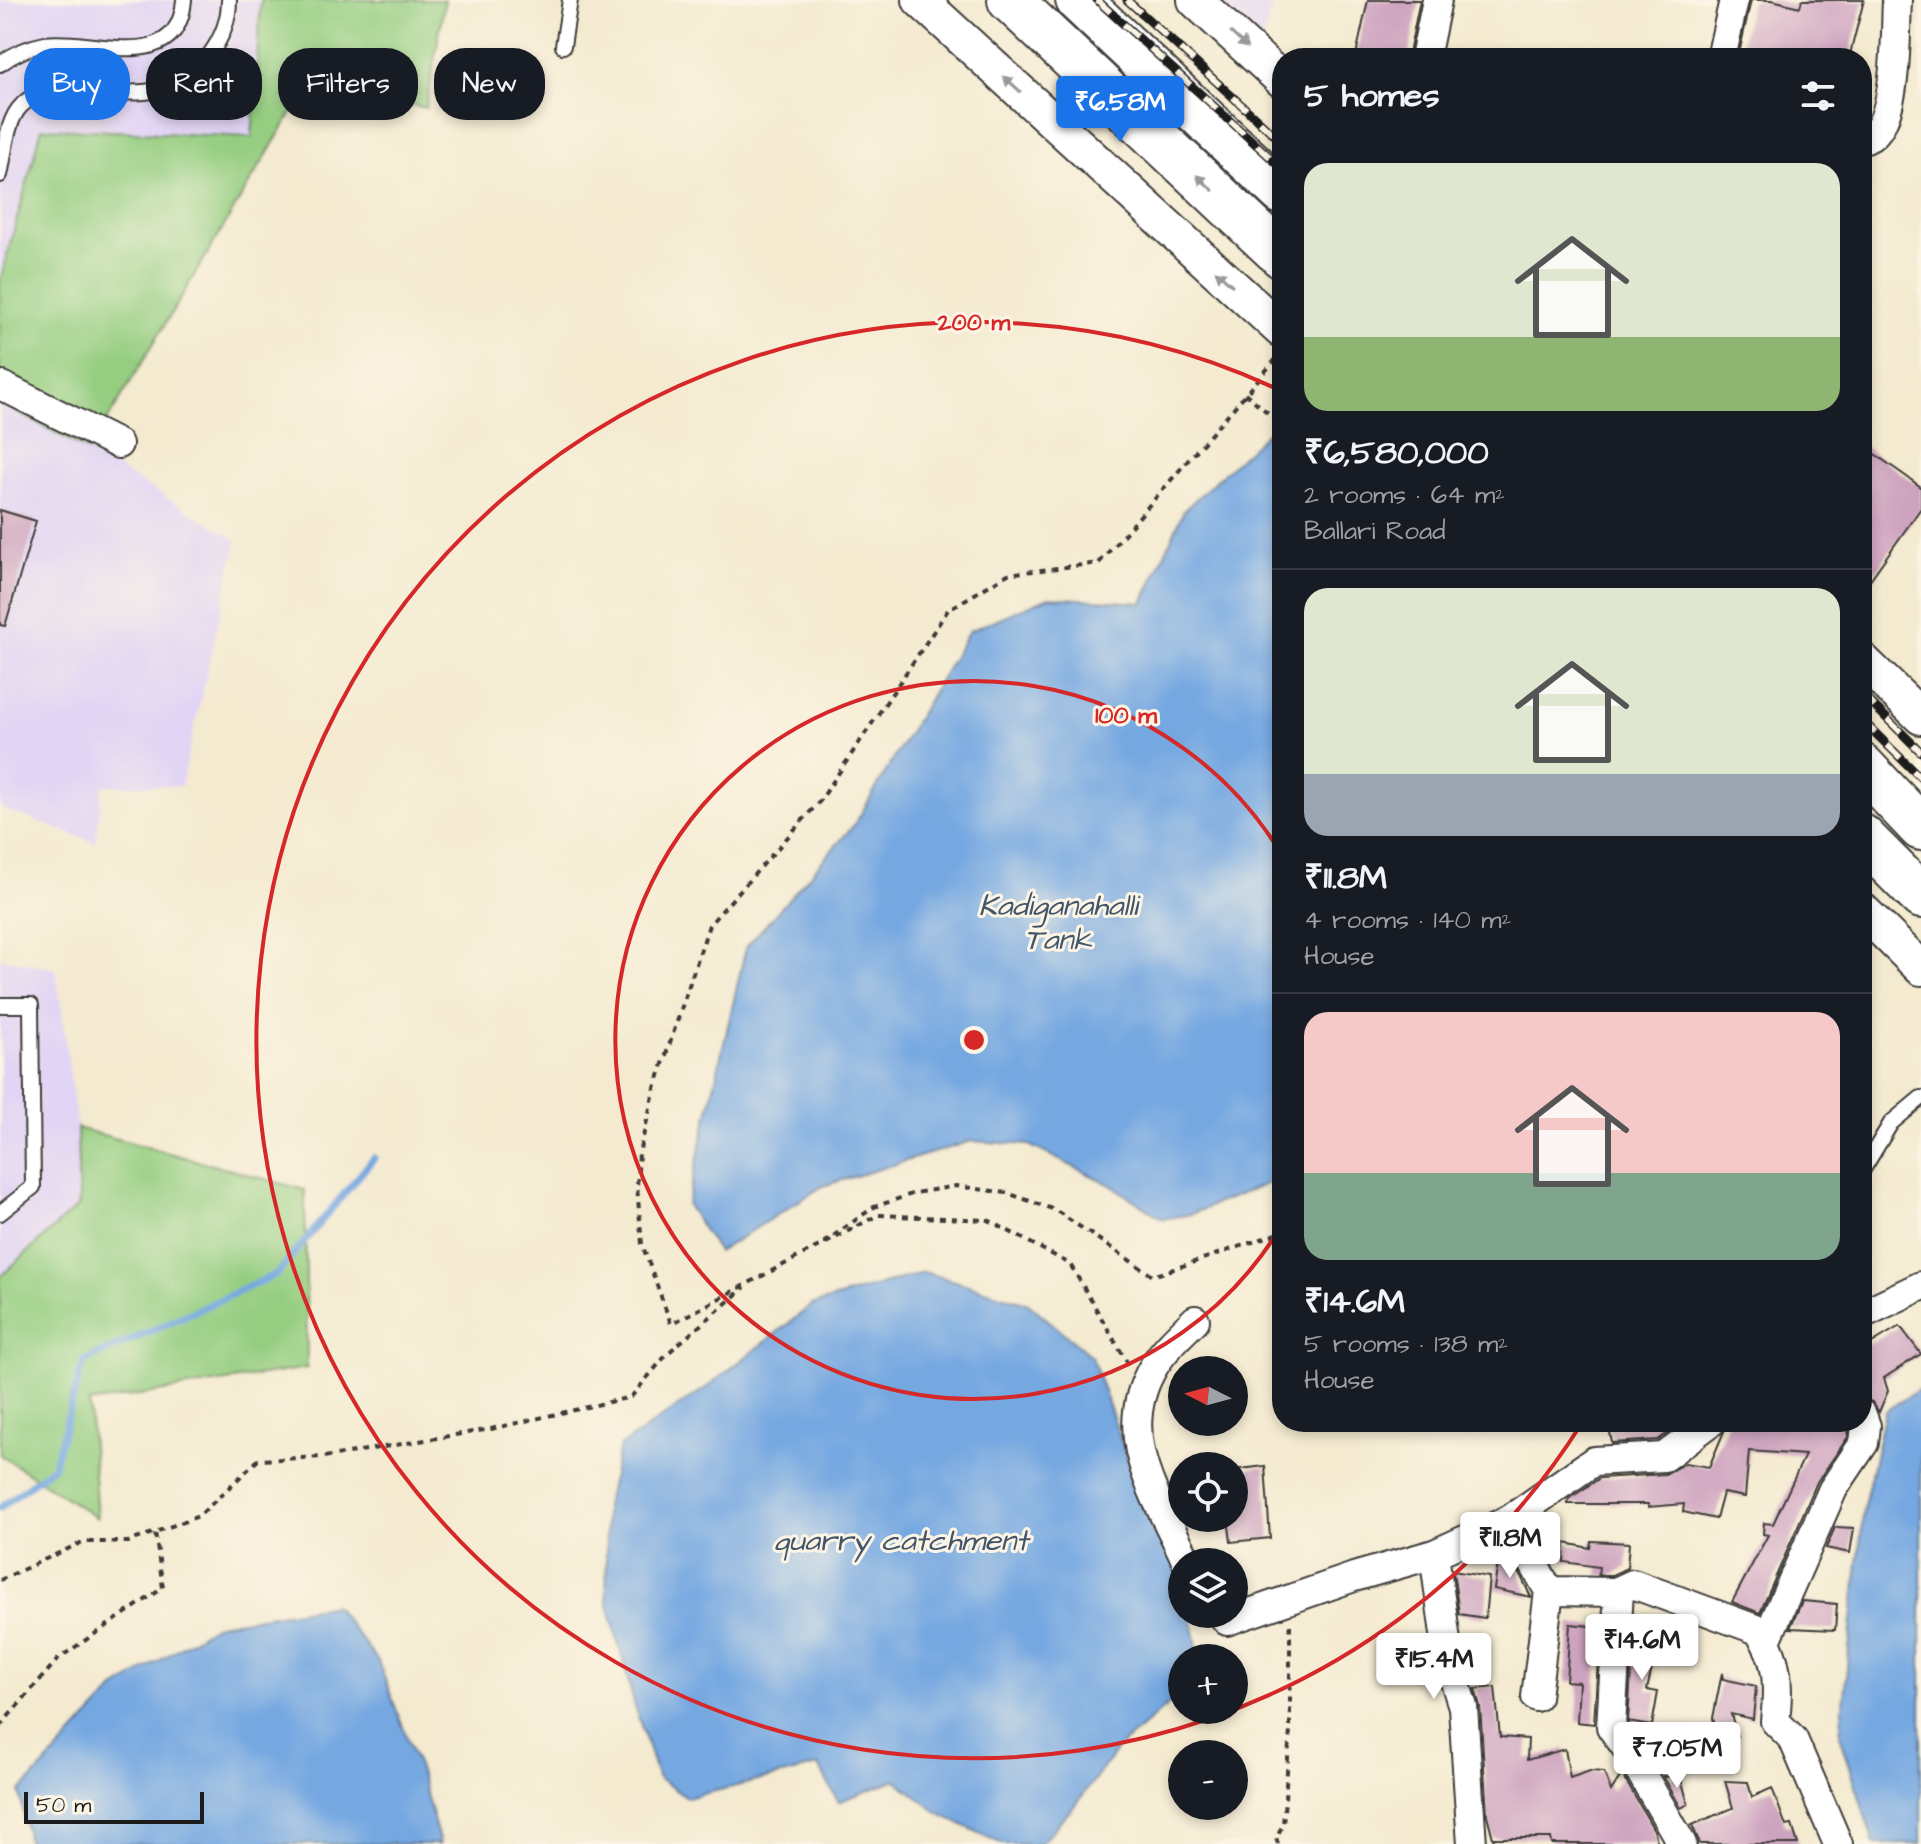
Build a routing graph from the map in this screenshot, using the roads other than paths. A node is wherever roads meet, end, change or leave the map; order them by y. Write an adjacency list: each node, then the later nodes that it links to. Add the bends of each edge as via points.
1 (184, 0): 14 (lane, via 177,24 153,45 131,49 48,44)
2 (229, 0): 17 (lane, via 215,48 188,78 131,94 51,89 30,98 14,114)
3 (570, 0): 11 (lane)
4 (920, 0): 20 (street, one-way to 4)
5 (1010, 0): 19 (highway, one-way to 5)
6 (1078, 0): 18 (highway)
7 (1195, 0): 15 (street, one-way to 15)
8 (1437, 0): 12 (street)
9 (1734, 0): 13 (street)
10 (1897, 0): 16 (street, via 1889,109)
11 (563, 46)
12 (1427, 48)
13 (1723, 48)
14 (0, 64)
15 (1272, 71)
16 (1872, 134)
17 (0, 175)
18 (1272, 183)
19 (1272, 247)
20 (1272, 322)
21 (0, 385): 22 (street)
22 (118, 444)
23 (1872, 670): 24 (street)
24 (1921, 717)
25 (1872, 777): 26 (highway)
26 (1921, 828)
27 (1872, 847): 28 (highway)
28 (1921, 896)
29 (1872, 920): 30 (street)
30 (1921, 968)
31 (0, 1005): 34 (lane, via 31,1005 33,1172 33,1187)
32 (1921, 1098): 33 (lane, via 1891,1123)
33 (1872, 1154)
34 (0, 1213)
35 (1921, 1286): 36 (street)
36 (1872, 1309)
37 (1195, 1320): 41 (street, via 1155,1364 1143,1388 1134,1431 1142,1464)
38 (1698, 1432): 40 (street, via 1664,1457 1594,1461)
39 (1865, 1432): 46 (street, via 1864,1443 1827,1501)
40 (1509, 1520): 42 (street); 43 (street)
41 (1181, 1548)
42 (1434, 1554): 45 (street); 48 (street, via 1449,1663 1463,1707)
43 (1549, 1591): 44 (street); 47 (street)
44 (1619, 1591): 46 (street, via 1633,1584 1758,1630); 49 (street, via 1611,1727)
45 (1248, 1614)
46 (1766, 1641): 50 (street, via 1779,1682 1775,1721 1793,1739)
47 (1536, 1697)
48 (1472, 1844)
49 (1682, 1844)
50 (1838, 1844)

